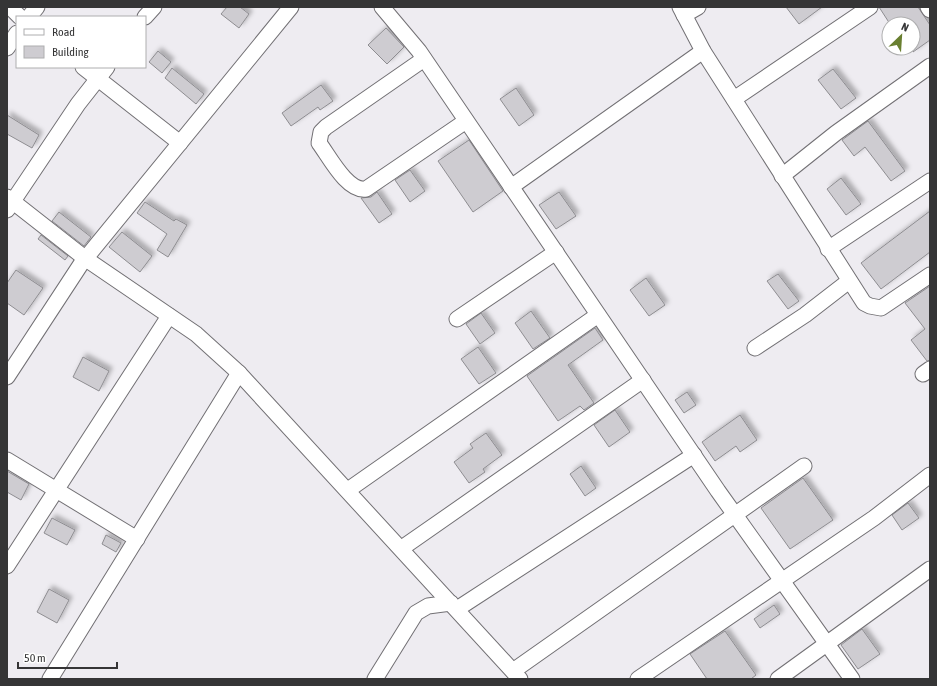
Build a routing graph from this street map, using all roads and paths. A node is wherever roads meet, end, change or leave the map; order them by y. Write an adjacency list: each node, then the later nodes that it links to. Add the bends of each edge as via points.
1 (10, 7): 11 (street)
2 (37, 7): 12 (street)
3 (154, 7): 13 (street)
4 (291, 7): 23 (street)
5 (383, 7): 17 (street)
6 (698, 7): 10 (street)
7 (870, 7): 21 (street)
8 (928, 7): 9 (street)
9 (930, 10)
10 (682, 11): 16 (street)
11 (19, 16)
12 (30, 16)
13 (146, 16)
14 (16, 34): 15 (street)
15 (7, 48)
16 (704, 51): 21 (street); 26 (street)
17 (424, 59): 22 (street); 22 (street, via 326,127 321,132 319,143 348,183 362,190)
18 (930, 66): 24 (street, via 836,133)
19 (86, 68): 20 (street)
20 (102, 73): 23 (street); 27 (street)
21 (734, 99): 24 (street)
22 (466, 121): 26 (street)
23 (180, 143): 30 (street)
24 (782, 176): 28 (street)
25 (930, 181): 28 (street)
26 (511, 187): 29 (street)
27 (9, 202): 30 (street)
28 (828, 249): 32 (street)
29 (556, 252): 33 (street); 35 (street)
30 (86, 259): 34 (street); 38 (street)
31 (930, 275): 32 (street, via 881,308 864,303)
32 (848, 281): 36 (street, via 805,315)
33 (598, 315): 39 (street); 45 (street)
34 (169, 316): 37 (street, via 196,334); 44 (street)
35 (457, 319)
36 (755, 348)
37 (239, 373): 45 (street); 47 (street)
38 (7, 377)
39 (643, 380): 40 (street); 48 (street)
40 (694, 454): 46 (street); 52 (street)
41 (7, 460): 44 (street)
42 (804, 466): 46 (street)
43 (930, 475): 51 (street, via 874,518)
44 (57, 490): 47 (street); 49 (street)
45 (348, 490): 48 (street)
46 (736, 515): 51 (street); 54 (street)
47 (137, 539): 55 (street)
48 (402, 548): 52 (street)
49 (7, 566)
50 (930, 569): 53 (street)
51 (782, 581): 53 (street); 57 (street)
52 (454, 606): 54 (street); 56 (street, via 428,606 416,613)
53 (827, 644): 58 (street); 59 (street)
54 (516, 675)
55 (50, 679)
56 (375, 679)
57 (638, 679)
58 (778, 679)
59 (852, 679)

